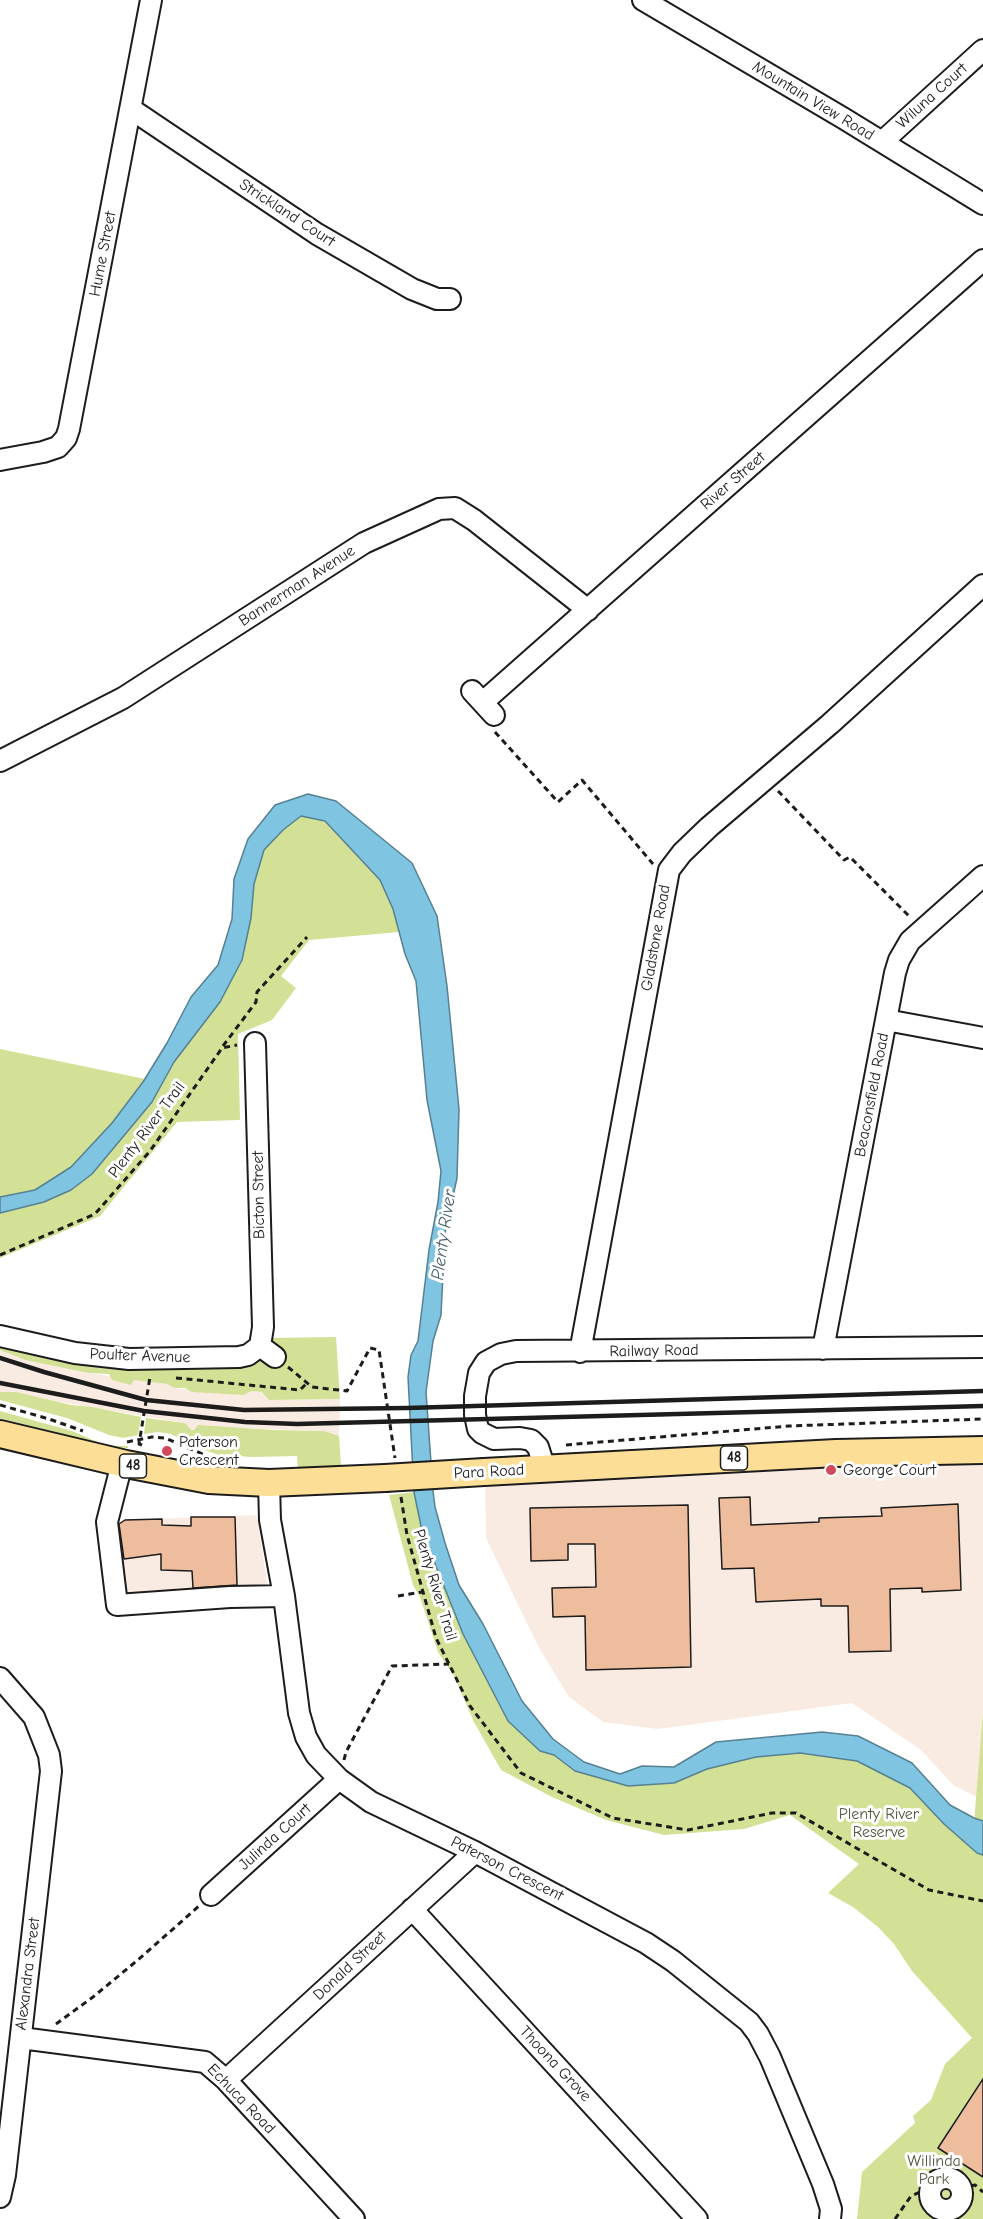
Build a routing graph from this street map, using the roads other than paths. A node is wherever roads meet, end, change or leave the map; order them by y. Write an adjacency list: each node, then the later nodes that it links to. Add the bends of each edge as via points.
1 (151, 0): 4 (street, Hume Street)
2 (643, 0): 5 (street, Mountain View Road)
3 (983, 50): 5 (street, Wiluna Court)
4 (131, 109): 8 (street, Strickland Court, via 327,240 412,290); 9 (street, Hume Street, via 66,438 53,449)
5 (882, 142): 6 (street, Mountain View Road)
6 (983, 204)
7 (983, 260): 11 (street, River Street)
8 (450, 299)
9 (0, 460)
10 (983, 585): 22 (street, Gladstone Road, via 709,827 669,870)
11 (588, 610): 12 (street, River Street); 13 (street, Bannerman Avenue, via 474,520 455,508 439,509 364,543 123,699)
12 (486, 710)
13 (0, 761)
14 (983, 876): 15 (street, Beaconsfield Road, via 910,941 899,960)
15 (886, 1020): 16 (street); 20 (street, Beaconsfield Road)
16 (983, 1038)
17 (255, 1043): 21 (street, Bicton Street, via 263,1327)
18 (0, 1336): 21 (street, Poulter Avenue, via 75,1353 129,1359 239,1357)
19 (983, 1347): 20 (street, Railway Road)
20 (823, 1349): 22 (street, Railway Road)
21 (268, 1352)
22 (580, 1352): 26 (street, Railway Road, via 509,1352 486,1362 479,1372 475,1396 478,1429 494,1439 526,1439 535,1443)
23 (0, 1434): 25 (main road, Para Road / 48)
24 (983, 1450): 26 (main road, Para Road / 48)
25 (120, 1453): 27 (main road, Para Road / 48, via 209,1480); 28 (street, via 107,1522 117,1605)
26 (541, 1458): 27 (main road, Para Road / 48, bridge, via 484,1472)
27 (269, 1483): 28 (street, Paterson Crescent, via 270,1520)
28 (284, 1596): 32 (street, Paterson Crescent, via 306,1737 316,1755)
29 (0, 1678): 31 (street, Alexandra Street, via 34,1717)
30 (0, 1698): 31 (street)
31 (47, 1750): 36 (street, Alexandra Street, via 50,1784)
32 (339, 1779): 33 (street, Paterson Crescent, via 371,1802); 34 (street, Julinda Court)
33 (476, 1852): 35 (street, Donald Street); 43 (street, Paterson Crescent, via 646,1943 749,2022 770,2057 823,2184)
34 (211, 1895)
35 (412, 1909): 37 (street, Donald Street); 42 (street, Thoona Grove)
36 (21, 2038): 37 (street, Echuca Road, via 205,2061); 39 (street, Alexandra Street)
37 (226, 2080): 41 (street, Echuca Road)
38 (961, 2188): 40 (street, via 961,2200 954,2208 944,2211)
39 (0, 2197)
40 (932, 2206)
41 (354, 2219)
42 (697, 2219)
43 (830, 2219)

